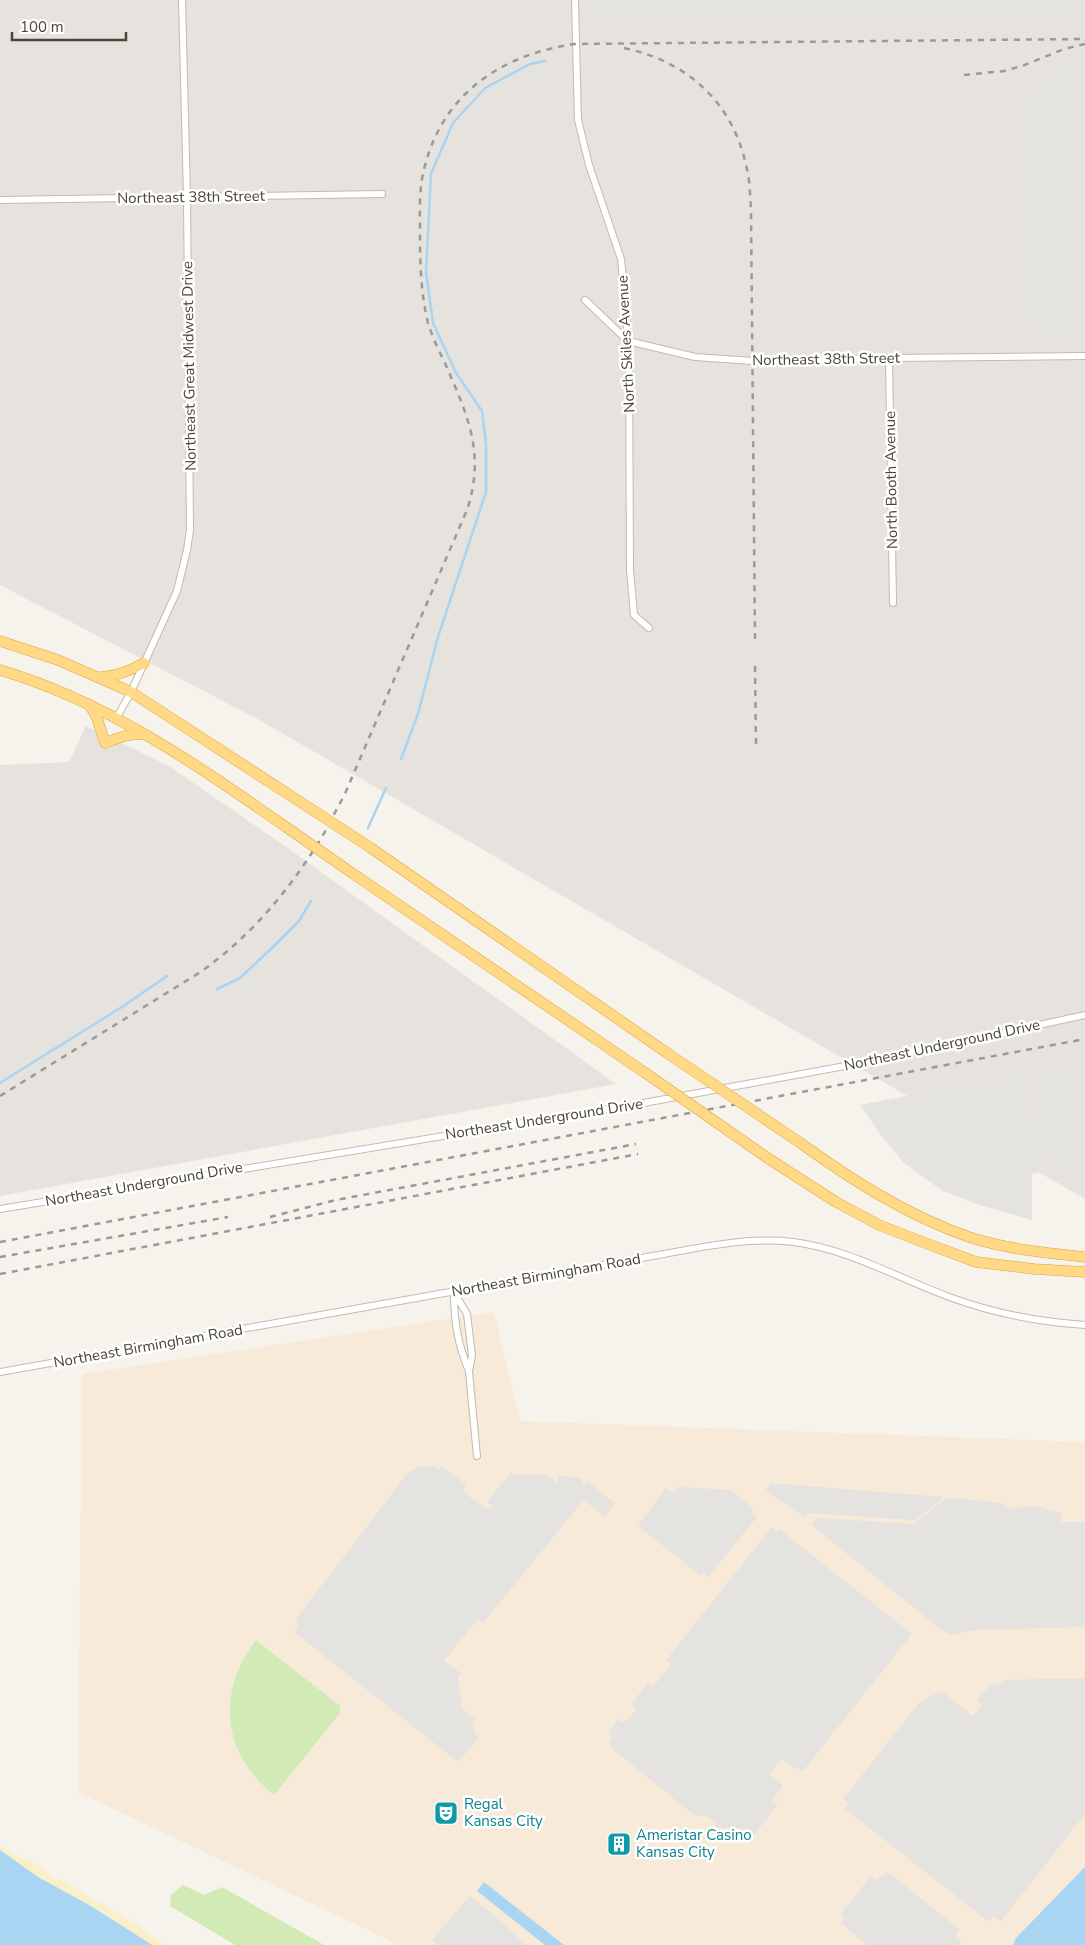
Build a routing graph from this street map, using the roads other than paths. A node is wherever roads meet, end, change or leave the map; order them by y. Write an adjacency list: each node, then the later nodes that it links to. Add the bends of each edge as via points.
1 (182, 0): 4 (street, Northeast Great Midwest Drive)
2 (575, 0): 7 (street, North Skiles Avenue, via 578,120 589,165 621,259)
3 (382, 194): 4 (street, Northeast 38th Street)
4 (187, 197): 5 (street, Northeast 38th Street); 13 (street, Northeast Great Midwest Drive, via 190,530 177,591)
5 (0, 200)
6 (585, 300): 7 (street, Northeast 38th Street)
7 (628, 340): 9 (street, Northeast 38th Street, via 712,359); 11 (street, North Skiles Avenue, via 630,570 634,615)
8 (1085, 356): 9 (street, Northeast 38th Street)
9 (889, 358): 10 (street, North Booth Avenue)
10 (893, 603)
11 (649, 628)
12 (0, 641): 15 (highway)
13 (144, 663): 15 (highway, via 129,671); 16 (street, Northeast Great Midwest Drive)
14 (0, 670): 17 (highway)
15 (100, 677): 16 (highway)
16 (131, 692): 18 (street, Northeast Great Midwest Drive); 22 (highway, bridge, via 368,846 858,1184 911,1213 969,1237 1030,1252)
17 (89, 704): 18 (highway); 19 (highway, via 102,730 104,743 122,736)
18 (117, 717): 19 (highway)
19 (147, 734): 23 (highway, bridge, via 836,1202 879,1225 976,1262)
20 (1085, 1015): 21 (street, Northeast Underground Drive, via 883,1059 638,1104)
21 (0, 1209)
22 (1085, 1257)
23 (1085, 1272)
24 (454, 1292): 25 (street, Northeast Birmingham Road, via 724,1243 794,1242 858,1259 954,1299 1037,1320); 26 (street, Northeast Birmingham Road); 27 (street, via 454,1319); 27 (street, via 467,1314 472,1355)
25 (1085, 1325)
26 (0, 1372)
27 (469, 1372): 28 (street)
28 (477, 1456)

